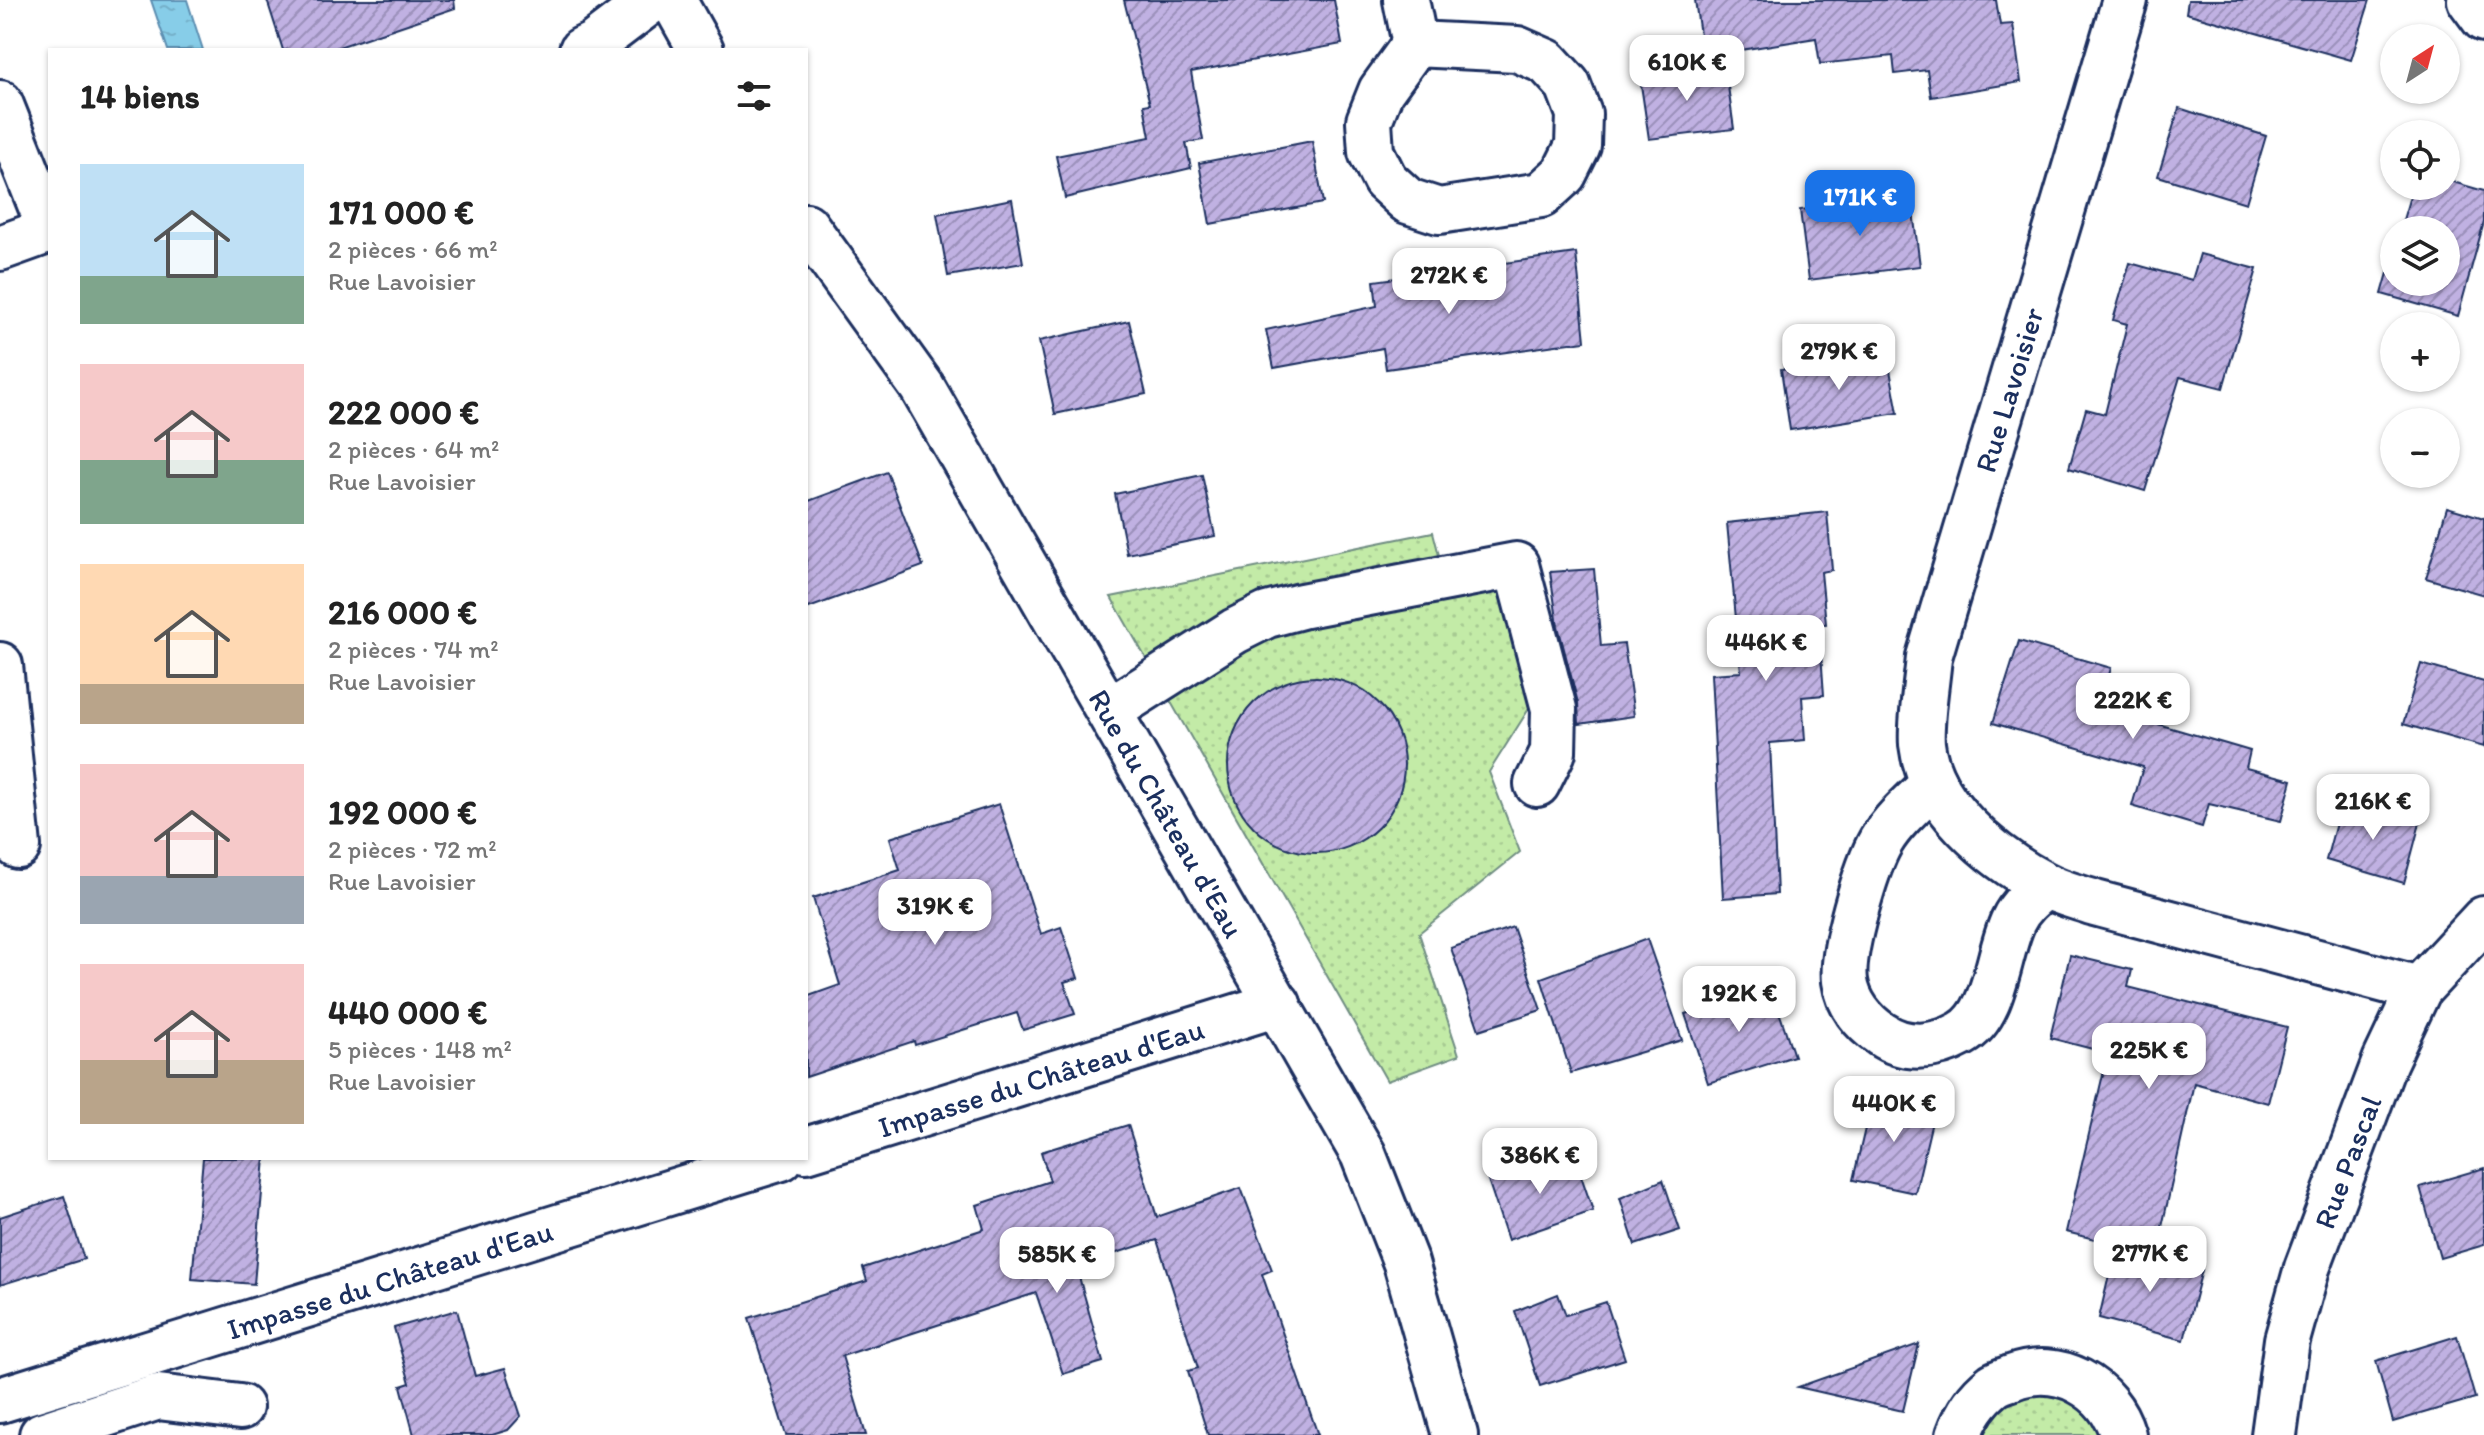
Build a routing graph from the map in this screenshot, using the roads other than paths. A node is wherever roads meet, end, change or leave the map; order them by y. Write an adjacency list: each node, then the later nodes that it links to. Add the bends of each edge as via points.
1 (652, 0): 8 (street)
2 (673, 0): 9 (street)
3 (1406, 0): 7 (street)
4 (2125, 0): 17 (street, Rue Lavoisier, via 1929,657 1922,744)
5 (2470, 0): 6 (street)
6 (2484, 19)
7 (1415, 44): 7 (street, via 1517,49 1547,62 1568,85 1579,114 1578,146 1564,174 1541,195 1439,211 1408,201 1385,180 1371,152 1369,121 1381,91)
8 (586, 48)
9 (700, 48)
10 (0, 103): 11 (street)
11 (48, 225)
12 (808, 229): 16 (street, Rue du Château d'Eau, via 922,387)
13 (48, 231): 14 (street)
14 (0, 248)
15 (0, 665): 19 (street)
16 (1109, 711): 18 (street, via 1267,615 1516,565 1554,709 1553,752); 23 (street, Rue du Château d'Eau)
17 (1934, 783): 20 (street, Rue Lavoisier, via 1951,810 1992,853); 20 (street, via 1893,824 1868,866 1845,955 1845,981 1868,1026 1890,1040 1915,1046 1941,1044 1965,1033 1983,1015 2013,921 2024,903)
18 (1537, 784)
19 (23, 843)
20 (2045, 886): 22 (street, Rue Lavoisier)
21 (2484, 919): 22 (street, Rue Pascal)
22 (2419, 989): 32 (street, Rue Pascal, via 2385,1061 2307,1268 2287,1340)
23 (1278, 1004): 24 (street, Impasse du Château d'Eau); 29 (street, Rue du Château d'Eau, via 1363,1154 1406,1263)
24 (808, 1149)
25 (775, 1160): 26 (street, Impasse du Château d'Eau)
26 (0, 1400)
27 (240, 1407): 28 (street, via 158,1397)
28 (42, 1435)
29 (1455, 1435)
30 (1959, 1435): 31 (street, via 1973,1406 1996,1384 2025,1372 2056,1372 2086,1383 2109,1405)
31 (2123, 1435)
32 (2274, 1435)

